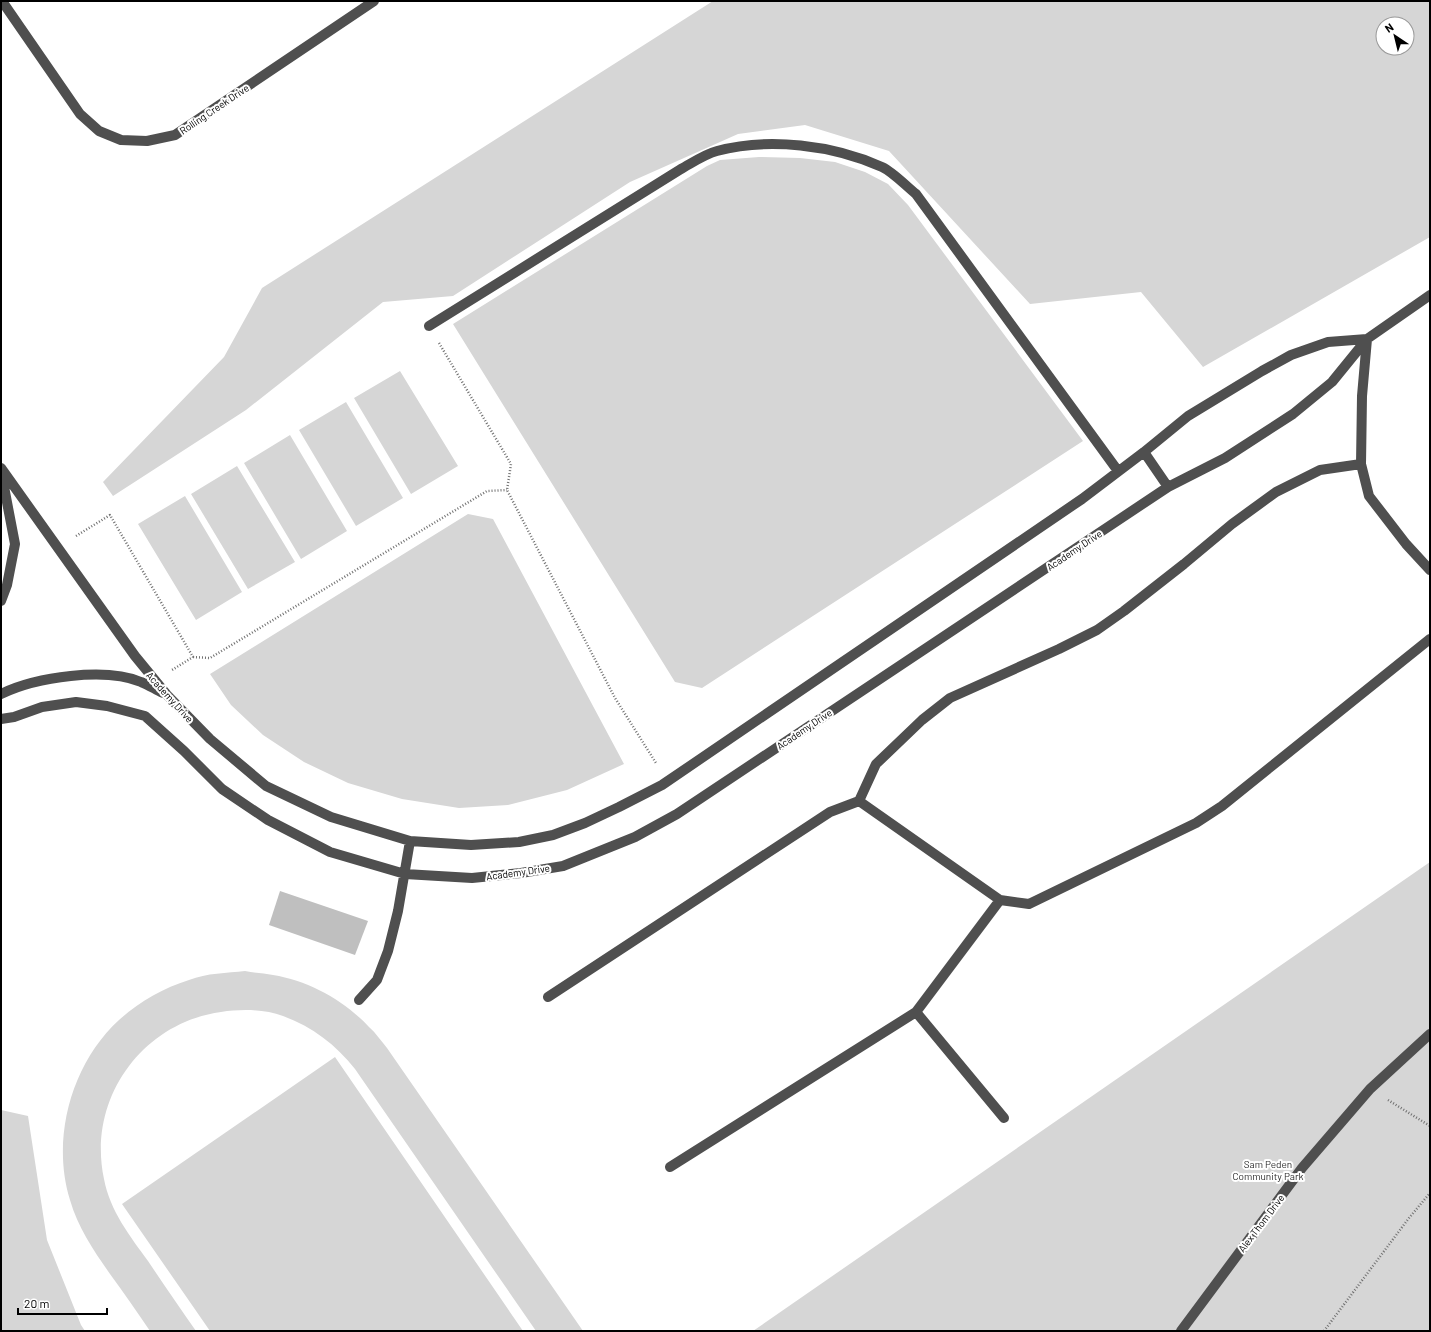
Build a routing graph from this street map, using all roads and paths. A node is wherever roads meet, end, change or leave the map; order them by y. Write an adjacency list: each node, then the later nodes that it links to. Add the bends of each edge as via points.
1 (2, 1): 2 (street, Rolling Creek Drive, via 80,114 99,131 121,140 147,141 175,135)
2 (374, 1)
3 (1430, 295): 5 (street, Academy Drive)
4 (429, 326): 10 (street, via 681,169 715,151 751,144 791,144 836,151 883,168 916,194); 12 (path, via 511,464)
5 (1367, 339): 6 (street, Academy Drive, via 1328,342 1291,355 1188,416); 7 (street, via 1362,396); 11 (street, Academy Drive, via 1332,382 1293,414 1225,458)
6 (1144, 452): 10 (street, Academy Drive); 11 (street)
7 (1361, 464): 14 (street, via 1369,496); 23 (street, via 1320,470 1276,492 1096,630 950,698 922,720 876,764)
8 (1, 468): 18 (street, Academy Drive)
9 (1, 471): 15 (street, via 15,544 7,585)
10 (1118, 471): 22 (street, Academy Drive, via 1082,500)
11 (1168, 488): 25 (street, Academy Drive, via 677,814 636,836 563,866 521,873 472,878)
12 (507, 490): 17 (path, via 487,491 210,658); 22 (path, via 615,698)
13 (76, 536): 17 (path, via 110,515)
14 (1430, 570)
15 (1, 601)
16 (1430, 639): 26 (street, via 1222,806 1196,823 1029,904)
17 (192, 657): 18 (path)
18 (155, 681): 20 (street, Academy Drive)
19 (1, 694): 20 (street, via 32,683 74,675 114,675 141,681)
20 (167, 695): 24 (street, Academy Drive, via 210,739 266,786 331,817)
21 (1, 719): 25 (street, Academy Drive, via 42,706 76,702 107,706 145,716 222,789 268,820 330,852)
22 (667, 781): 24 (street, Academy Drive, via 619,807 553,835 519,842 471,846)
23 (859, 801): 26 (street); 27 (street, via 830,812)
24 (410, 841): 25 (street)
25 (405, 874): 28 (street, via 388,951 377,980)
26 (1000, 900): 29 (street)
27 (548, 997)
28 (359, 1000)
29 (916, 1012): 32 (street); 34 (street)
30 (1430, 1034): 31 (street, Alex Thom Drive)
31 (1370, 1089): 33 (path); 36 (street, Alex Thom Drive, via 1302,1168)
32 (1004, 1118)
33 (1430, 1126)
34 (670, 1167)
35 (1430, 1193): 37 (path)
36 (1181, 1331)
37 (1324, 1331)

